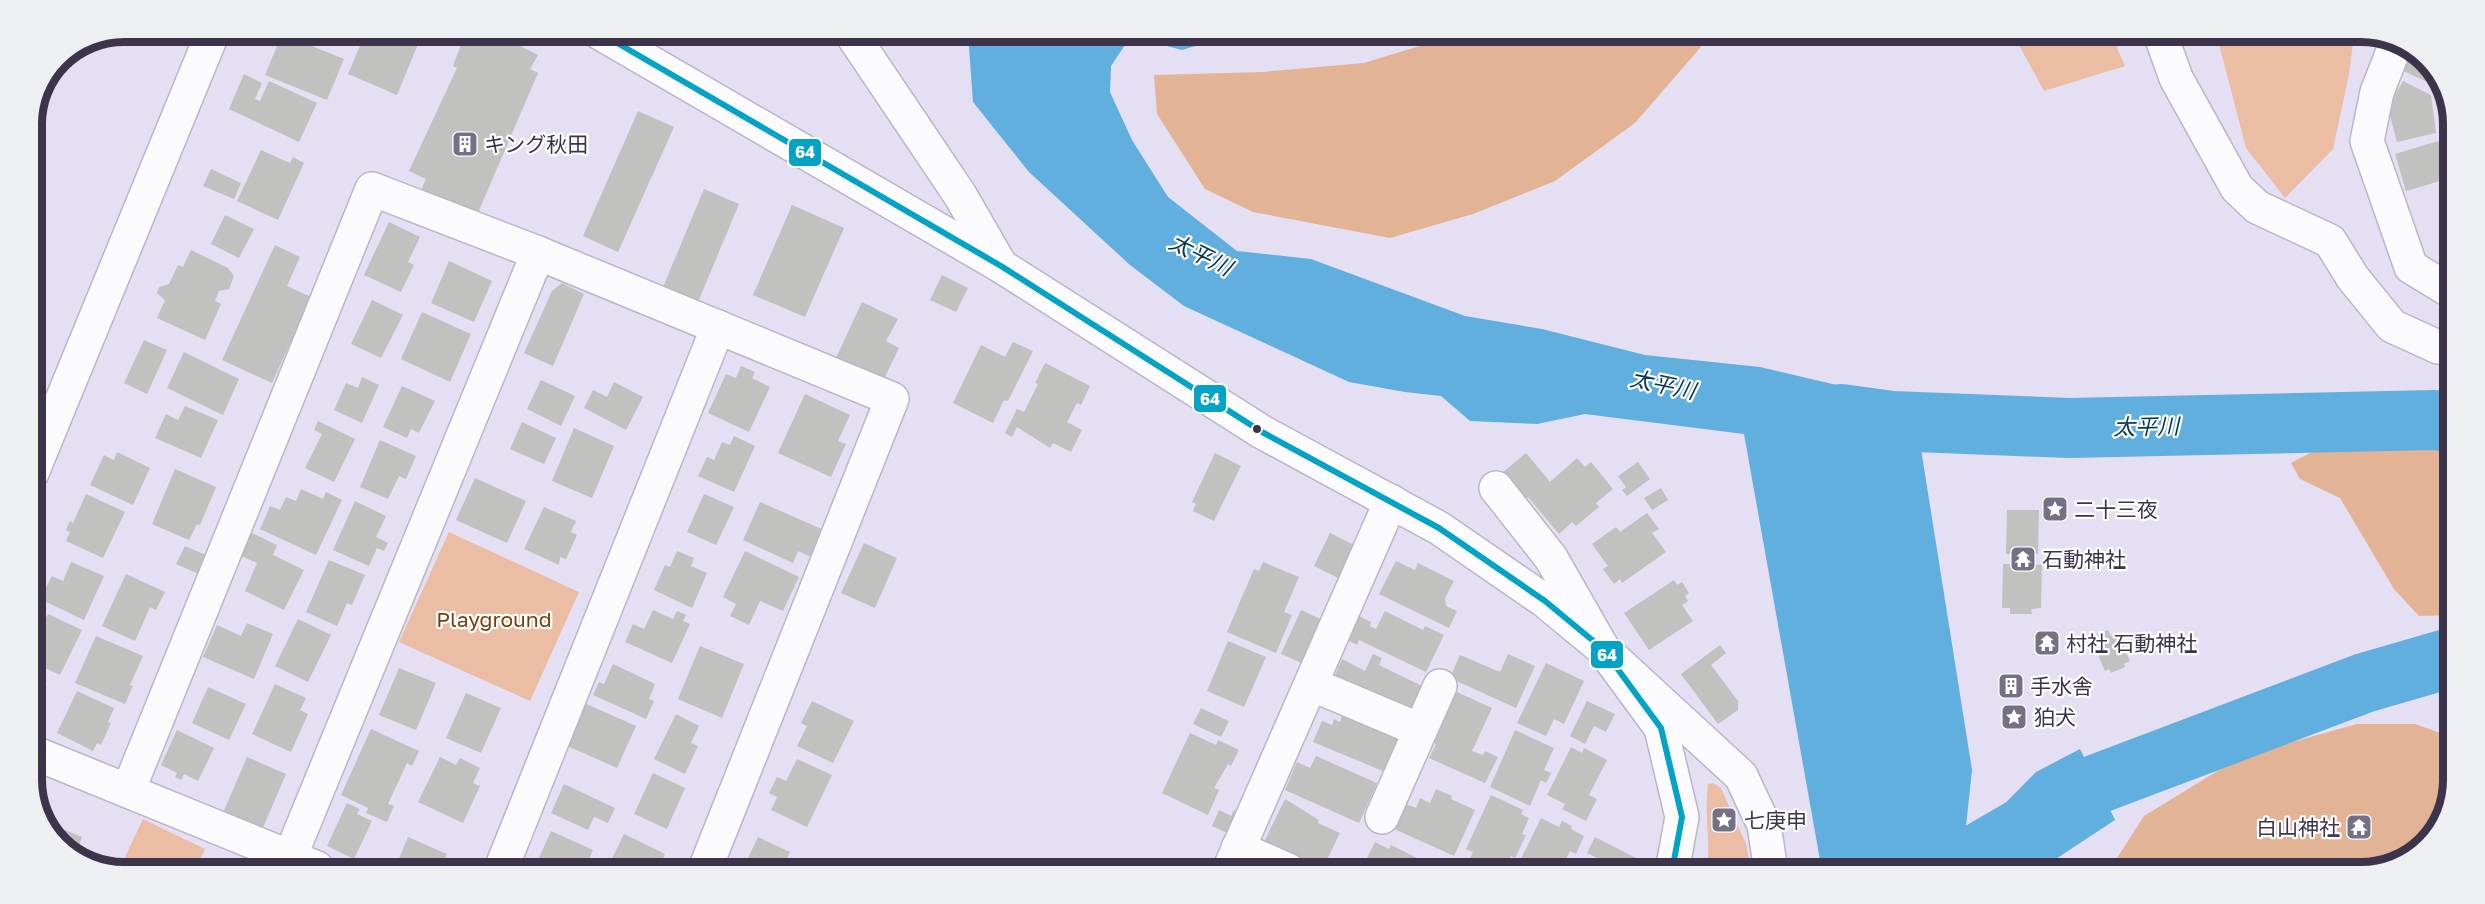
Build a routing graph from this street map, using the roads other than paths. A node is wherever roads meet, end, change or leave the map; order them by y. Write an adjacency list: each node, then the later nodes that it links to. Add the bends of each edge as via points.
1 (209, 42): 11 (street)
2 (615, 42): 7 (street)
3 (857, 42): 7 (street, via 960,195)
4 (2163, 42): 10 (street, via 2176,78 2238,189 2257,207 2330,241 2353,278 2392,326)
5 (2394, 49): 8 (street, via 2377,92 2367,141 2410,267)
6 (538, 253): 9 (street); 21 (street, via 372,189); 25 (street)
7 (1001, 266): 13 (street, via 1262,432)
8 (2443, 287)
9 (718, 327): 26 (street); 27 (street, via 892,399)
10 (2443, 348)
11 (42, 449)
12 (1496, 488): 14 (street)
13 (1391, 501): 15 (street, via 1439,528 1545,601); 16 (street)
14 (1551, 558): 15 (street); 19 (street)
15 (1604, 649): 19 (street); 29 (street, via 1661,728 1682,817)
16 (1311, 684): 18 (street); 23 (street)
17 (1440, 686): 18 (street)
18 (1420, 730): 22 (street)
19 (1701, 739): 30 (street, via 1741,776 1764,825)
20 (42, 756): 21 (street)
21 (128, 791): 24 (street)
22 (1382, 817)
23 (1234, 859): 28 (street)
24 (301, 862)
25 (303, 862)
26 (503, 862)
27 (708, 862)
28 (1249, 862)
29 (1674, 862)
30 (1770, 862)

